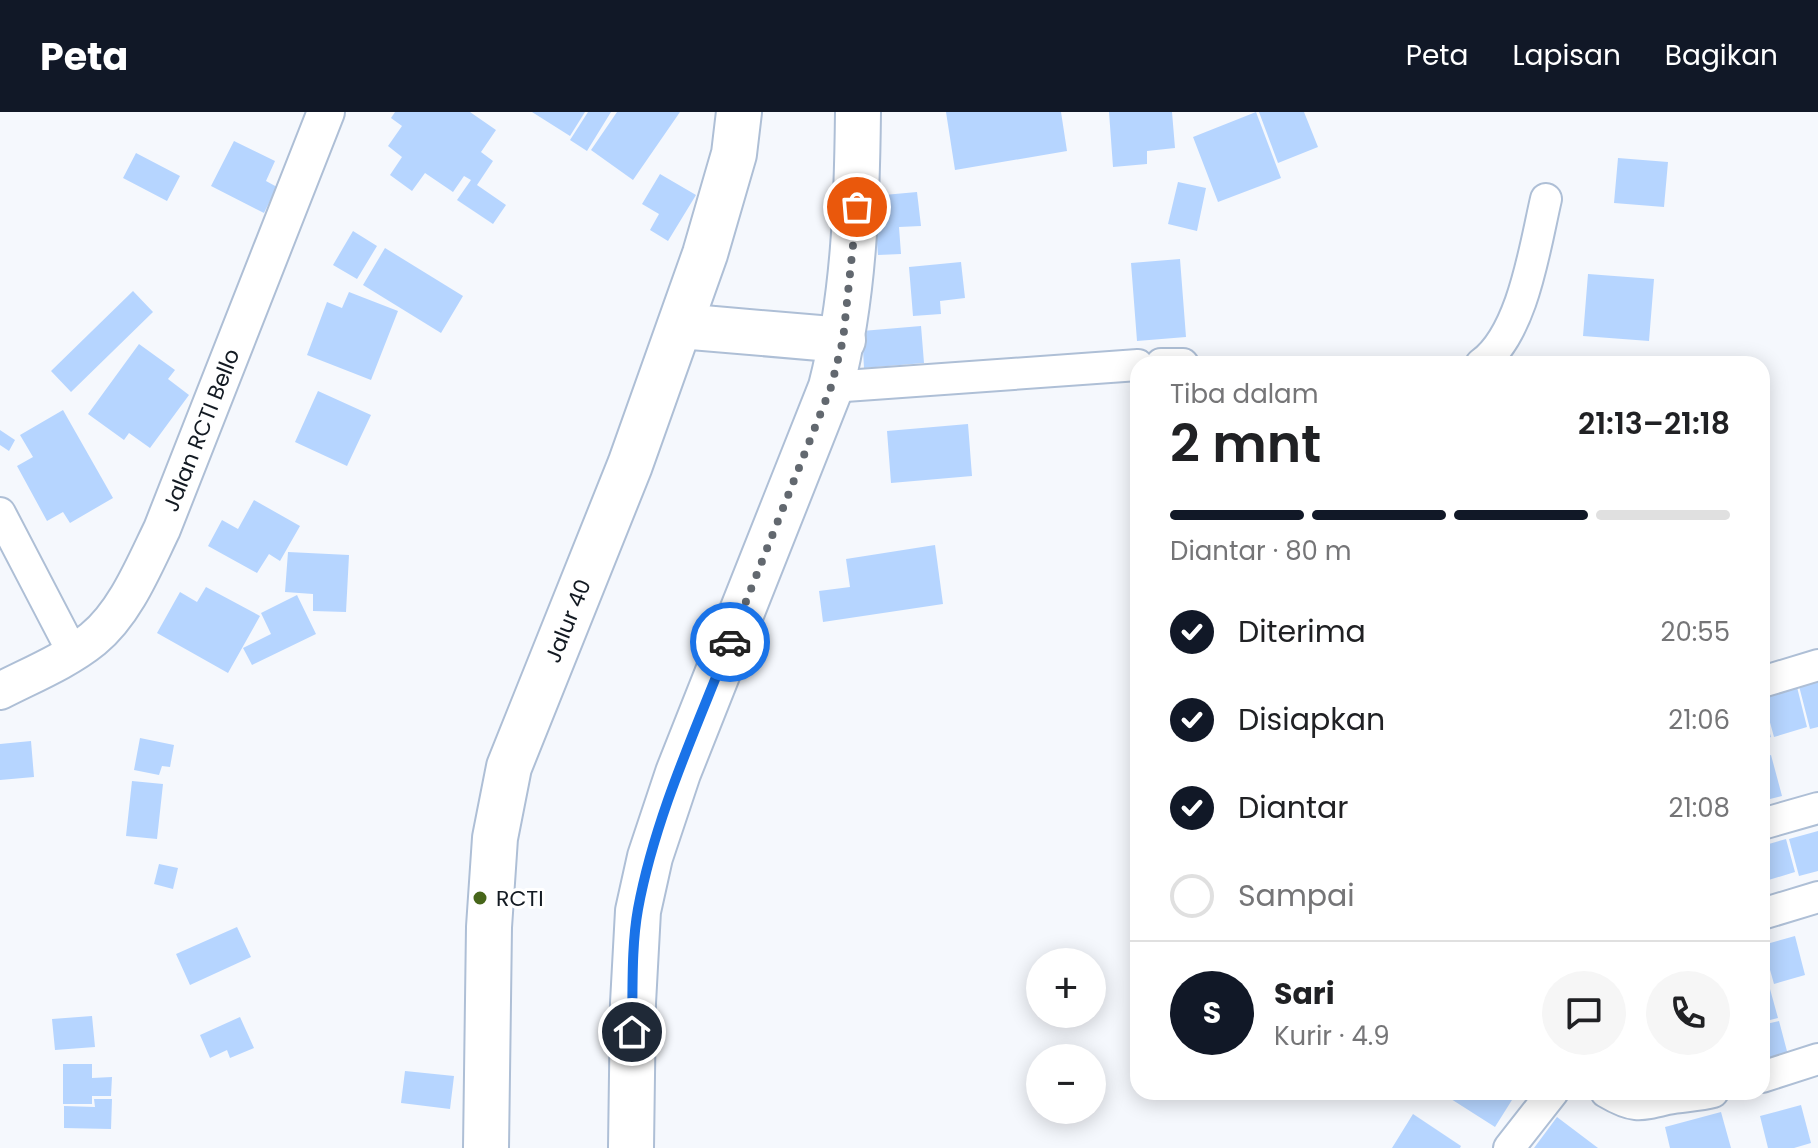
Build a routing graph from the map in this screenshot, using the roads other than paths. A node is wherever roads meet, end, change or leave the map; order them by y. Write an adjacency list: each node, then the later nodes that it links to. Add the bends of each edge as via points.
1 (326, 112): 11 (street, Jalan RCTI Bello, via 162,529 115,614)
2 (739, 112): 5 (highway, Jalur 40, via 734,154)
3 (858, 112): 6 (highway, via 857,207)
4 (1546, 199): 7 (street, via 1523,299)
5 (680, 326): 6 (highway); 24 (highway, Jalur 40, via 509,767 495,838 489,927)
6 (843, 340): 9 (highway)
7 (1488, 356)
8 (1130, 366): 9 (street)
9 (831, 387): 25 (highway, via 678,773 650,857 638,911)
10 (0, 513): 11 (street)
11 (73, 653): 14 (street, Jalan RCTI Bello)
12 (1818, 665): 13 (street)
13 (1770, 680)
14 (0, 691)
15 (1818, 808): 16 (street)
16 (1770, 822)
17 (1818, 897): 18 (street)
18 (1770, 912)
19 (1818, 1059): 20 (street)
20 (1770, 1074)
21 (1547, 1100): 26 (street)
22 (1623, 1100): 23 (street, via 1634,1105)
23 (1664, 1100)
24 (486, 1148)
25 (631, 1148)
26 (1509, 1148)

